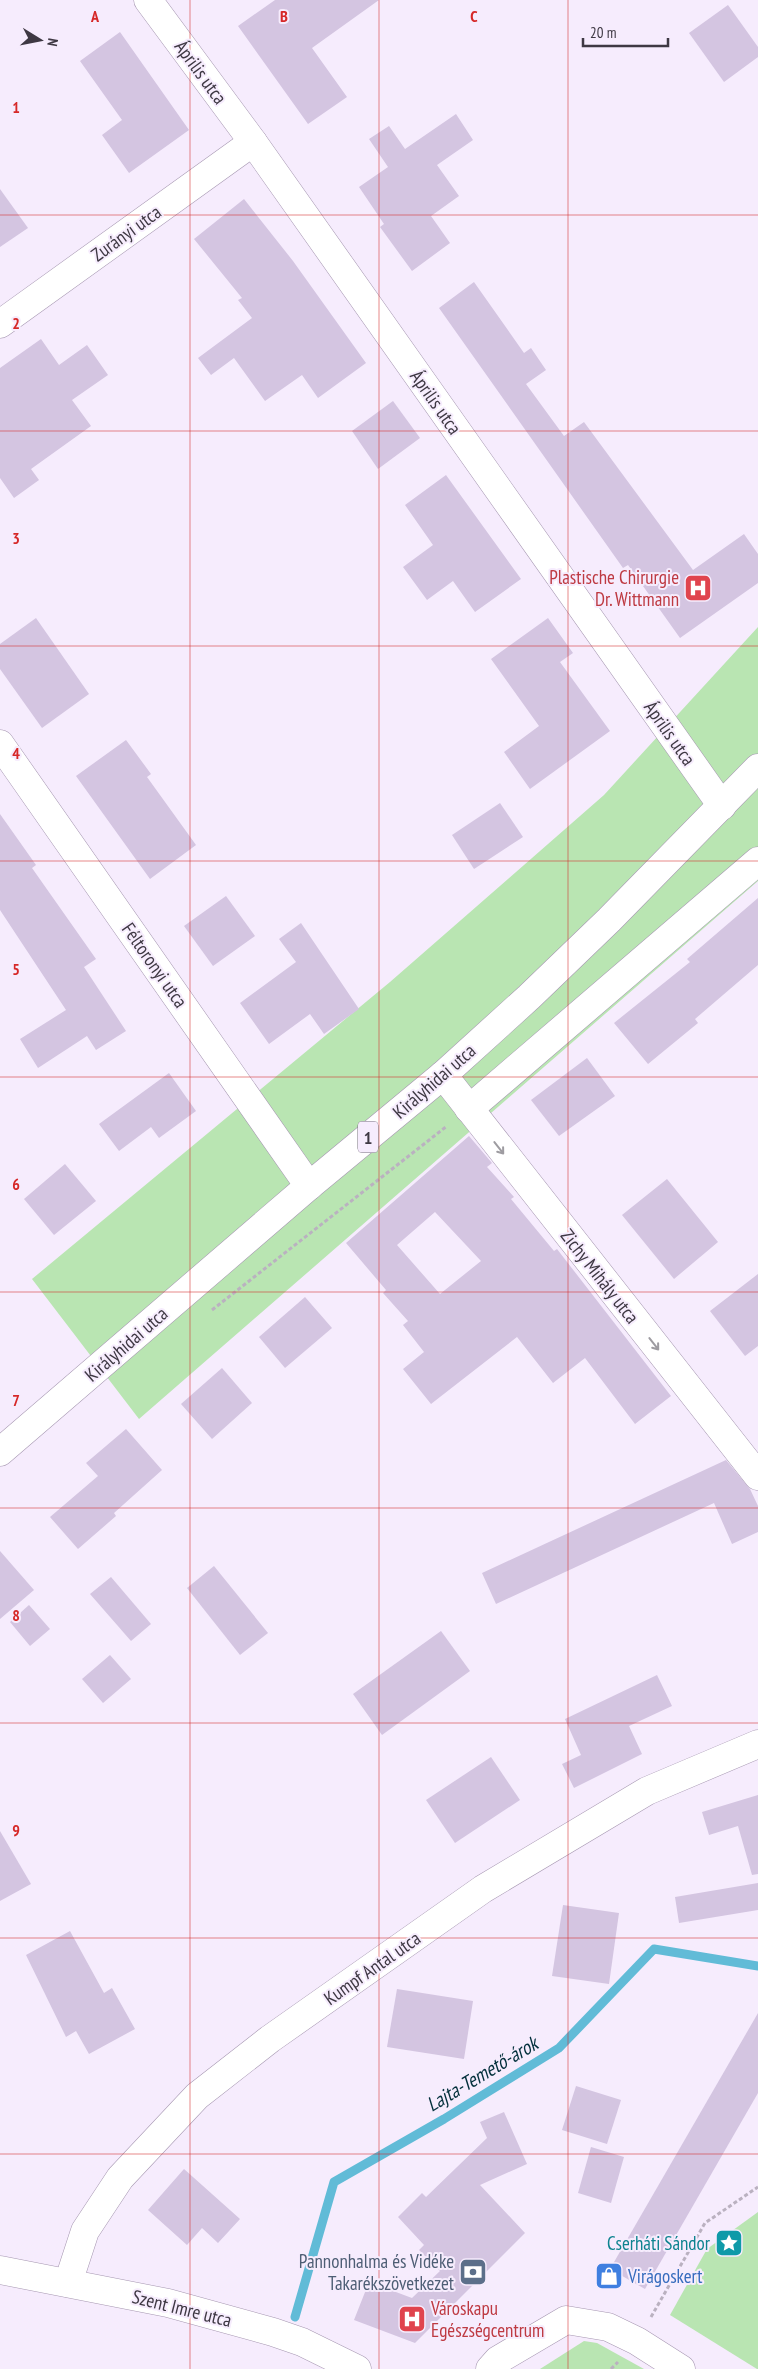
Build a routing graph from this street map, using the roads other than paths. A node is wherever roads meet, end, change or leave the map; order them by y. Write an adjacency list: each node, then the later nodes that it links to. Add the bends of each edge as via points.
1 (148, 0): 2 (street, Április utca)
2 (253, 142): 3 (street, Zurányi utca); 6 (street, Április utca)
3 (0, 324)
4 (0, 744): 10 (street, Féltoronyi utca)
5 (758, 768): 6 (street, Királyhidai utca / 1)
6 (722, 806): 8 (street, Királyhidai utca / 1, via 536,991)
7 (758, 861): 9 (street)
8 (443, 1075): 9 (street, Zichy Mihály utca); 10 (street, Királyhidai utca / 1)
9 (469, 1109): 12 (street, Zichy Mihály utca, one-way to 12)
10 (309, 1186): 11 (street, Királyhidai utca / 1)
11 (0, 1452)
12 (758, 1476)
13 (758, 1744): 15 (street, Kumpf Antal utca, via 647,1790 483,1889 270,2040 197,2096 120,2178 84,2231)
14 (0, 2270): 15 (street, Szent Imre utca)
15 (68, 2283): 16 (street, Szent Imre utca, via 168,2303 273,2332 302,2342)
16 (357, 2369)
17 (490, 2369): 18 (street, via 498,2360 566,2320 608,2328 637,2341)
18 (681, 2369)

